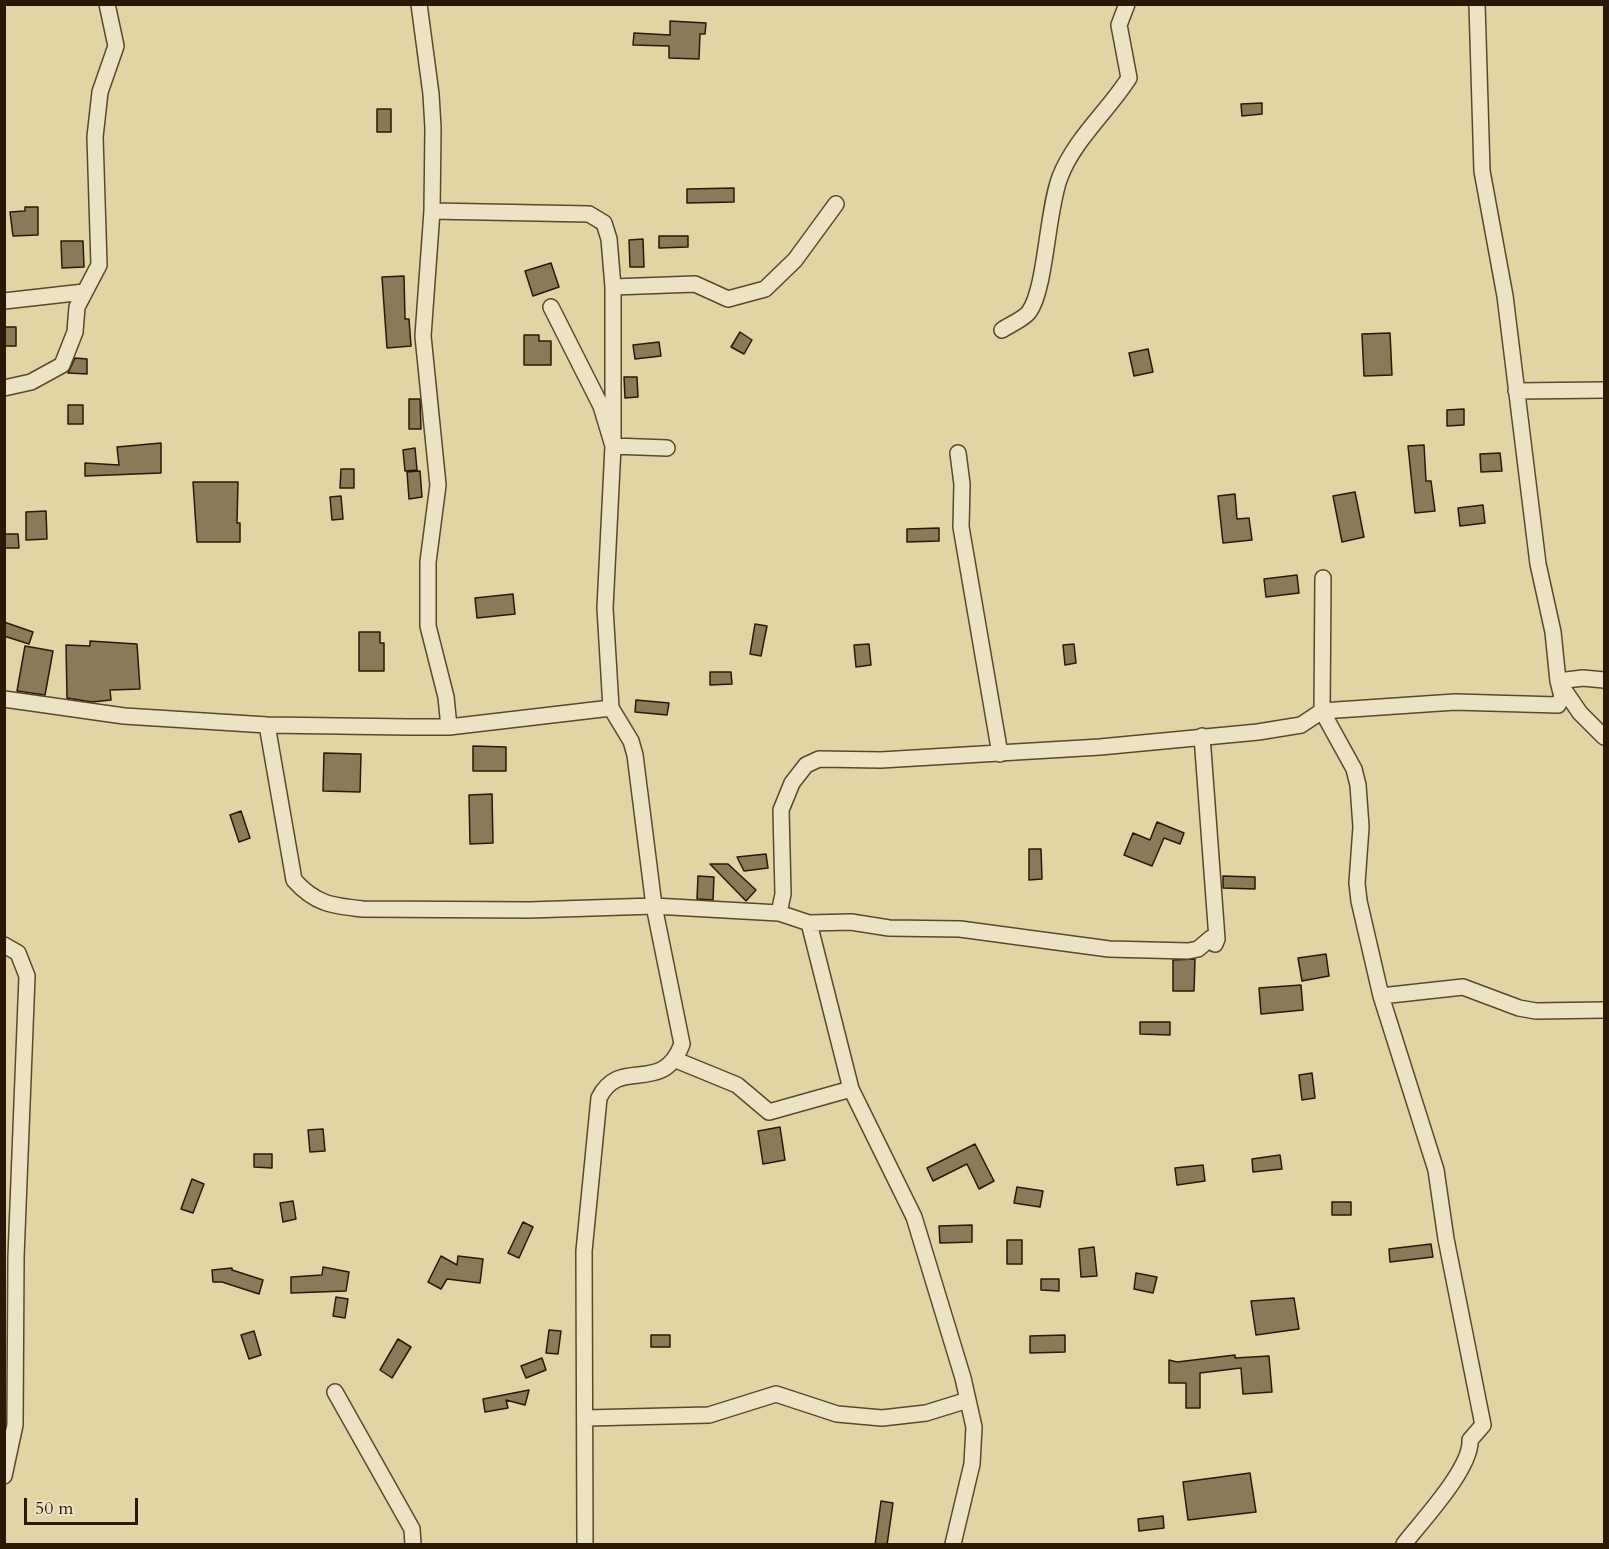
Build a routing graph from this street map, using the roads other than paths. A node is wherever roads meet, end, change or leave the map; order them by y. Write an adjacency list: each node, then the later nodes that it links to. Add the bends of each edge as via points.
1 (107, 4): 8 (street, via 116,46 100,92 95,138 99,265)
2 (419, 4): 6 (street, via 431,94)
3 (1127, 4): 11 (street, via 1119,25 1129,78 1076,148 1060,176 1029,313)
4 (1477, 4): 14 (street, via 1482,171 1506,296)
5 (836, 204): 7 (street, via 795,260 765,289 728,299 695,284)
6 (432, 211): 7 (street, via 589,214 604,224 609,239); 25 (street, via 423,336 438,484 428,562 428,626 446,697)
7 (613, 287): 15 (street)
8 (84, 292): 9 (street); 12 (street, via 62,365 31,382)
9 (4, 301)
10 (551, 307): 15 (street, via 601,406)
11 (1002, 330)
12 (4, 388)
13 (1605, 390): 14 (street)
14 (1516, 391): 20 (street, via 1538,564 1553,632)
15 (613, 446): 16 (street); 22 (street, via 605,608)
16 (668, 448)
17 (958, 453): 28 (street, via 961,527)
18 (1323, 578): 23 (street)
19 (1605, 680): 20 (street)
20 (1558, 681): 23 (street, via 1562,697 1558,705 1455,702); 27 (street, via 1580,713)
21 (4, 699): 24 (street, via 124,716)
22 (611, 708): 25 (street); 29 (street, via 631,741 634,754)
23 (1322, 711): 26 (street, via 1300,725); 33 (street, via 1350,760 1358,785 1361,827 1357,883)
24 (267, 725): 25 (street); 29 (street, via 294,880 309,897 340,907 363,909)
25 (449, 728)
26 (1202, 736): 28 (street); 31 (street, via 1215,944 1211,938 1198,949 1188,951 1109,949 960,929)
27 (1605, 736)
28 (1000, 754): 30 (street, via 819,759 806,765 792,783 781,810 783,894)
29 (654, 906): 30 (street); 35 (street, via 682,1044)
30 (779, 913): 31 (street)
31 (809, 923): 36 (street)
32 (4, 945): 40 (street, via 18,953 27,976 16,1257 15,1425)
33 (1381, 996): 34 (street, via 1463,987 1536,1011); 44 (street, via 1436,1170 1483,1425 1470,1440 1471,1450 1455,1477)
34 (1605, 1010)
35 (676, 1060): 36 (street, via 737,1085 769,1112); 39 (street, via 664,1070 610,1082 598,1098 584,1251)
36 (851, 1089): 38 (street, via 914,1217)
37 (335, 1392): 41 (street, via 412,1529)
38 (968, 1400): 39 (street, via 926,1413 882,1418 837,1414 776,1394 709,1416); 43 (street, via 974,1427 972,1464)
39 (586, 1418): 42 (street)
40 (4, 1476)
41 (413, 1545)
42 (585, 1545)
43 (953, 1545)
44 (1404, 1545)

